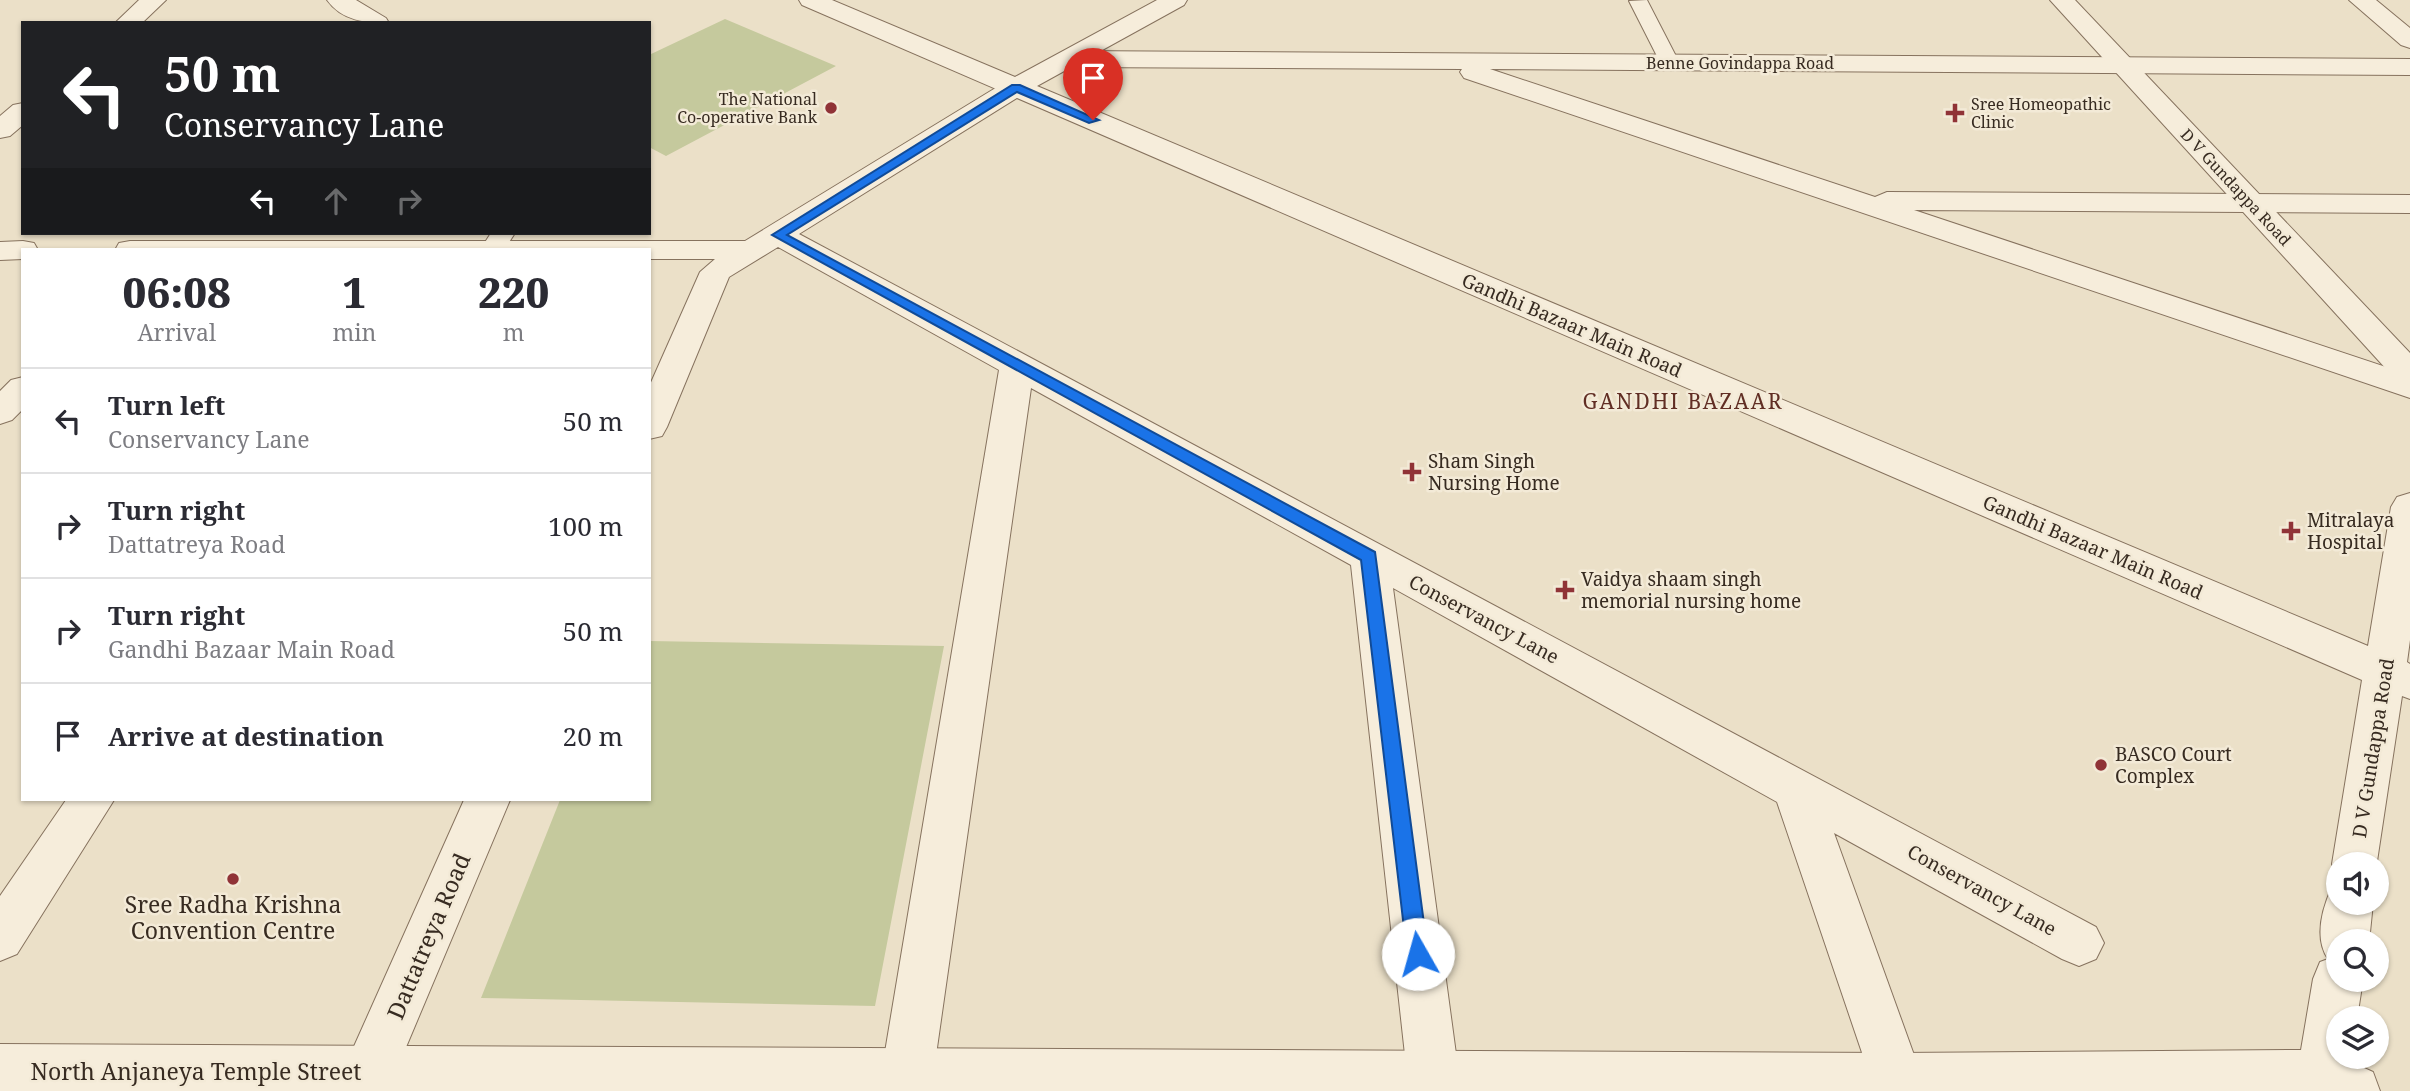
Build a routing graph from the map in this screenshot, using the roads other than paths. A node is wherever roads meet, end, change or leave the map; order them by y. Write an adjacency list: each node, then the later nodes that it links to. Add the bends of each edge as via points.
1 (154, 0): 7 (street)
2 (811, 0): 14 (street, Gandhi Bazaar Main Road)
3 (1175, 0): 9 (street)
4 (2062, 0): 12 (street, D V Gundappa Road)
5 (2361, 0): 8 (street)
6 (1638, 1): 11 (lane)
7 (129, 21)
8 (2410, 40)
9 (1071, 58): 10 (street, Benne Govindappa Road); 14 (street)
10 (1441, 61): 11 (street, Benne Govindappa Road); 17 (street)
11 (1669, 62): 12 (street, Benne Govindappa Road)
12 (2123, 65): 13 (street, Benne Govindappa Road); 18 (street, D V Gundappa Road)
13 (2410, 67)
14 (1016, 87): 20 (street); 32 (street, Gandhi Bazaar Main Road)
15 (21, 113): 16 (street)
16 (0, 130)
17 (1854, 201): 18 (street); 26 (street)
18 (2252, 203): 19 (street); 25 (street, D V Gundappa Road)
19 (2410, 204)
20 (765, 242): 21 (street); 24 (street, Conservancy Lane); 29 (street, via 716,272)
21 (560, 248)
22 (0, 250): 23 (street)
23 (21, 250)
24 (1017, 365): 31 (street, Conservancy Lane); 42 (street)
25 (2410, 374)
26 (2410, 387)
27 (21, 389): 28 (street)
28 (0, 412)
29 (651, 421)
30 (2410, 507): 32 (street, D V Gundappa Road)
31 (1369, 556): 33 (street, Conservancy Lane); 44 (street)
32 (2397, 677): 36 (street, D V Gundappa Road)
33 (1795, 788): 38 (street, Conservancy Lane); 45 (street)
34 (90, 801): 37 (street)
35 (487, 801): 41 (street, Dattatreya Road)
36 (2358, 852)
37 (0, 938)
38 (2079, 943)
39 (2338, 992): 43 (street)
40 (0, 1070): 41 (street, North Anjaneya Temple Street)
41 (369, 1071): 42 (street, North Anjaneya Temple Street)
42 (907, 1076): 44 (street, North Anjaneya Temple Street)
43 (2339, 1083): 45 (street, North Anjaneya Temple Street)
44 (1434, 1084): 45 (street, North Anjaneya Temple Street)
45 (1899, 1085)

